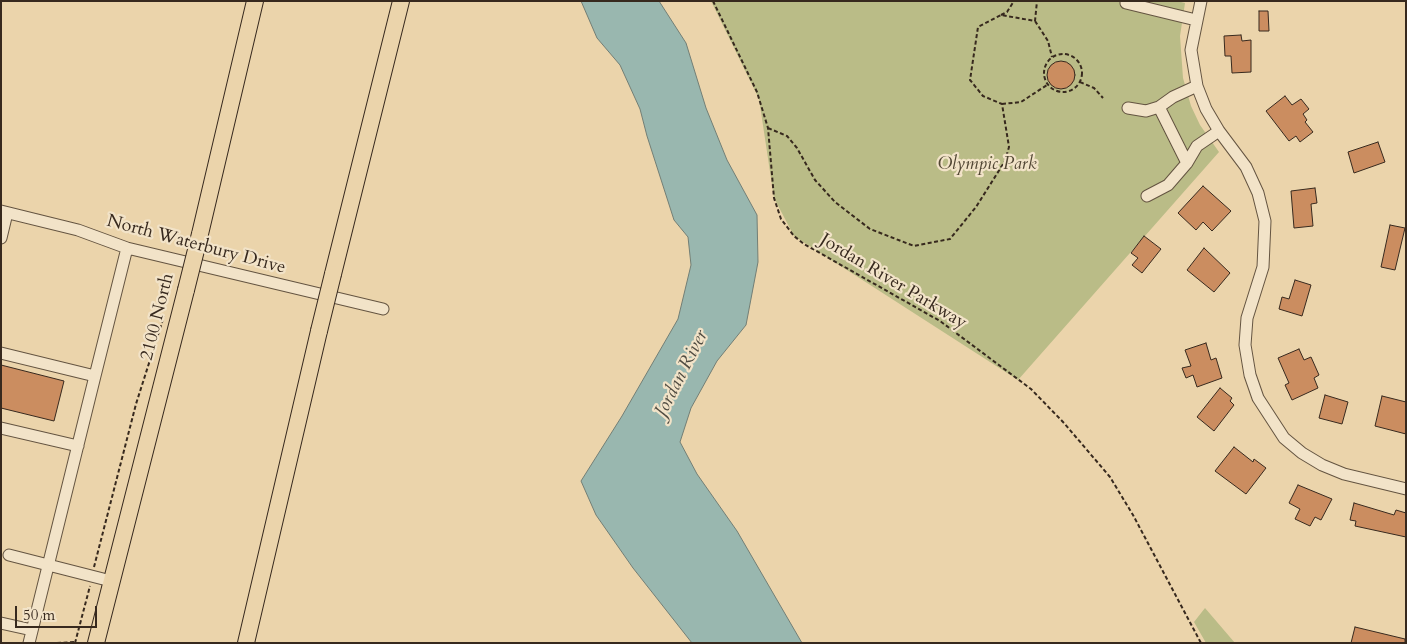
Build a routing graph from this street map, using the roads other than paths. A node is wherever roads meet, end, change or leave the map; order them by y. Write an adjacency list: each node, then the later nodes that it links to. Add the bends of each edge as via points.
1 (255, 1): 23 (highway, 2100 North, bridge, via 200,234)
2 (401, 1): 28 (highway, bridge)
3 (1201, 1): 5 (street)
4 (1126, 2): 5 (street)
5 (1196, 20): 6 (street, via 1192,50)
6 (1197, 86): 7 (street); 9 (street)
7 (1159, 107): 8 (street, via 1146,111); 10 (street)
8 (1128, 108)
9 (1219, 131): 10 (street, via 1197,146); 20 (street, via 1246,166 1258,193 1265,222 1263,267 1248,318 1245,345 1258,398 1284,438 1302,453 1344,474)
10 (1188, 162): 11 (street, via 1168,186)
11 (1147, 196)
12 (4, 212): 13 (street); 14 (street, North Waterbury Drive, via 78,230)
13 (1, 238)
14 (127, 248): 15 (street, North Waterbury Drive); 17 (street)
15 (383, 310)
16 (1, 353): 17 (street)
17 (96, 376): 19 (street)
18 (1, 428): 19 (street)
19 (78, 446): 22 (street)
20 (1406, 489)
21 (9, 555): 22 (street)
22 (49, 565): 23 (street); 25 (street)
23 (111, 580): 27 (highway, 2100 North)
24 (1, 623): 25 (street)
25 (32, 630): 26 (street)
26 (29, 643)
27 (96, 643)
28 (246, 643)

